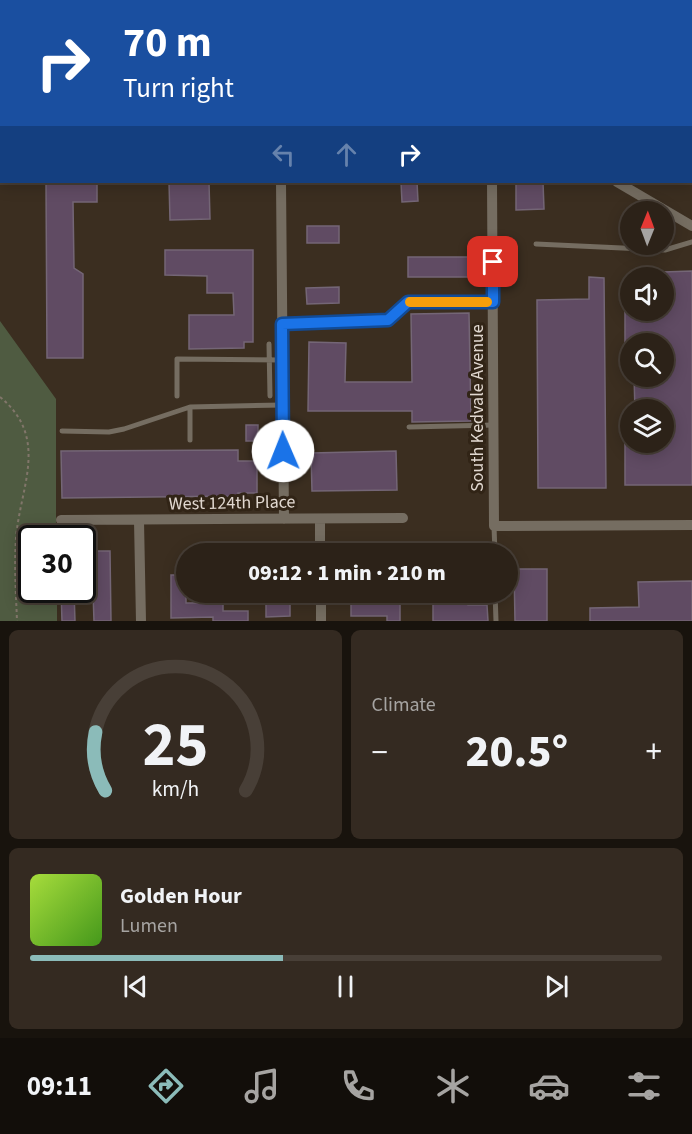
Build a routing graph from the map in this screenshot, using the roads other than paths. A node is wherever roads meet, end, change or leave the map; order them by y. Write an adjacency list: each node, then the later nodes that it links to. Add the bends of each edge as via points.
1 (281, 183): 8 (street)
2 (492, 183): 7 (street, South Kedvale Avenue)
3 (619, 183): 4 (street)
4 (692, 226)
5 (692, 242): 6 (lane, via 665,250)
6 (536, 244)
7 (493, 302): 8 (lane, via 408,302 388,320); 16 (street, South Kedvale Avenue)
8 (282, 324): 11 (street)
9 (269, 344): 10 (lane)
10 (269, 360): 11 (lane); 12 (lane, via 177,359); 13 (lane)
11 (282, 360): 14 (street)
12 (177, 396)
13 (270, 396)
14 (283, 405): 15 (lane); 20 (street)
15 (190, 407): 18 (lane, via 109,432); 19 (lane)
16 (494, 425): 17 (lane); 26 (street, South Kedvale Avenue)
17 (409, 427)
18 (62, 431)
19 (190, 440)
20 (284, 519): 21 (street, West 124th Place); 24 (street, West 124th Place)
21 (320, 519): 22 (street, West 124th Place); 27 (street)
22 (403, 519)
23 (61, 520): 24 (street, West 124th Place)
24 (139, 521): 31 (street)
25 (692, 525): 26 (street)
26 (494, 526): 28 (lane)
27 (320, 543)
28 (495, 543)
29 (321, 603): 32 (street)
30 (495, 603): 33 (lane)
31 (141, 621)
32 (321, 621)
33 (496, 621)

